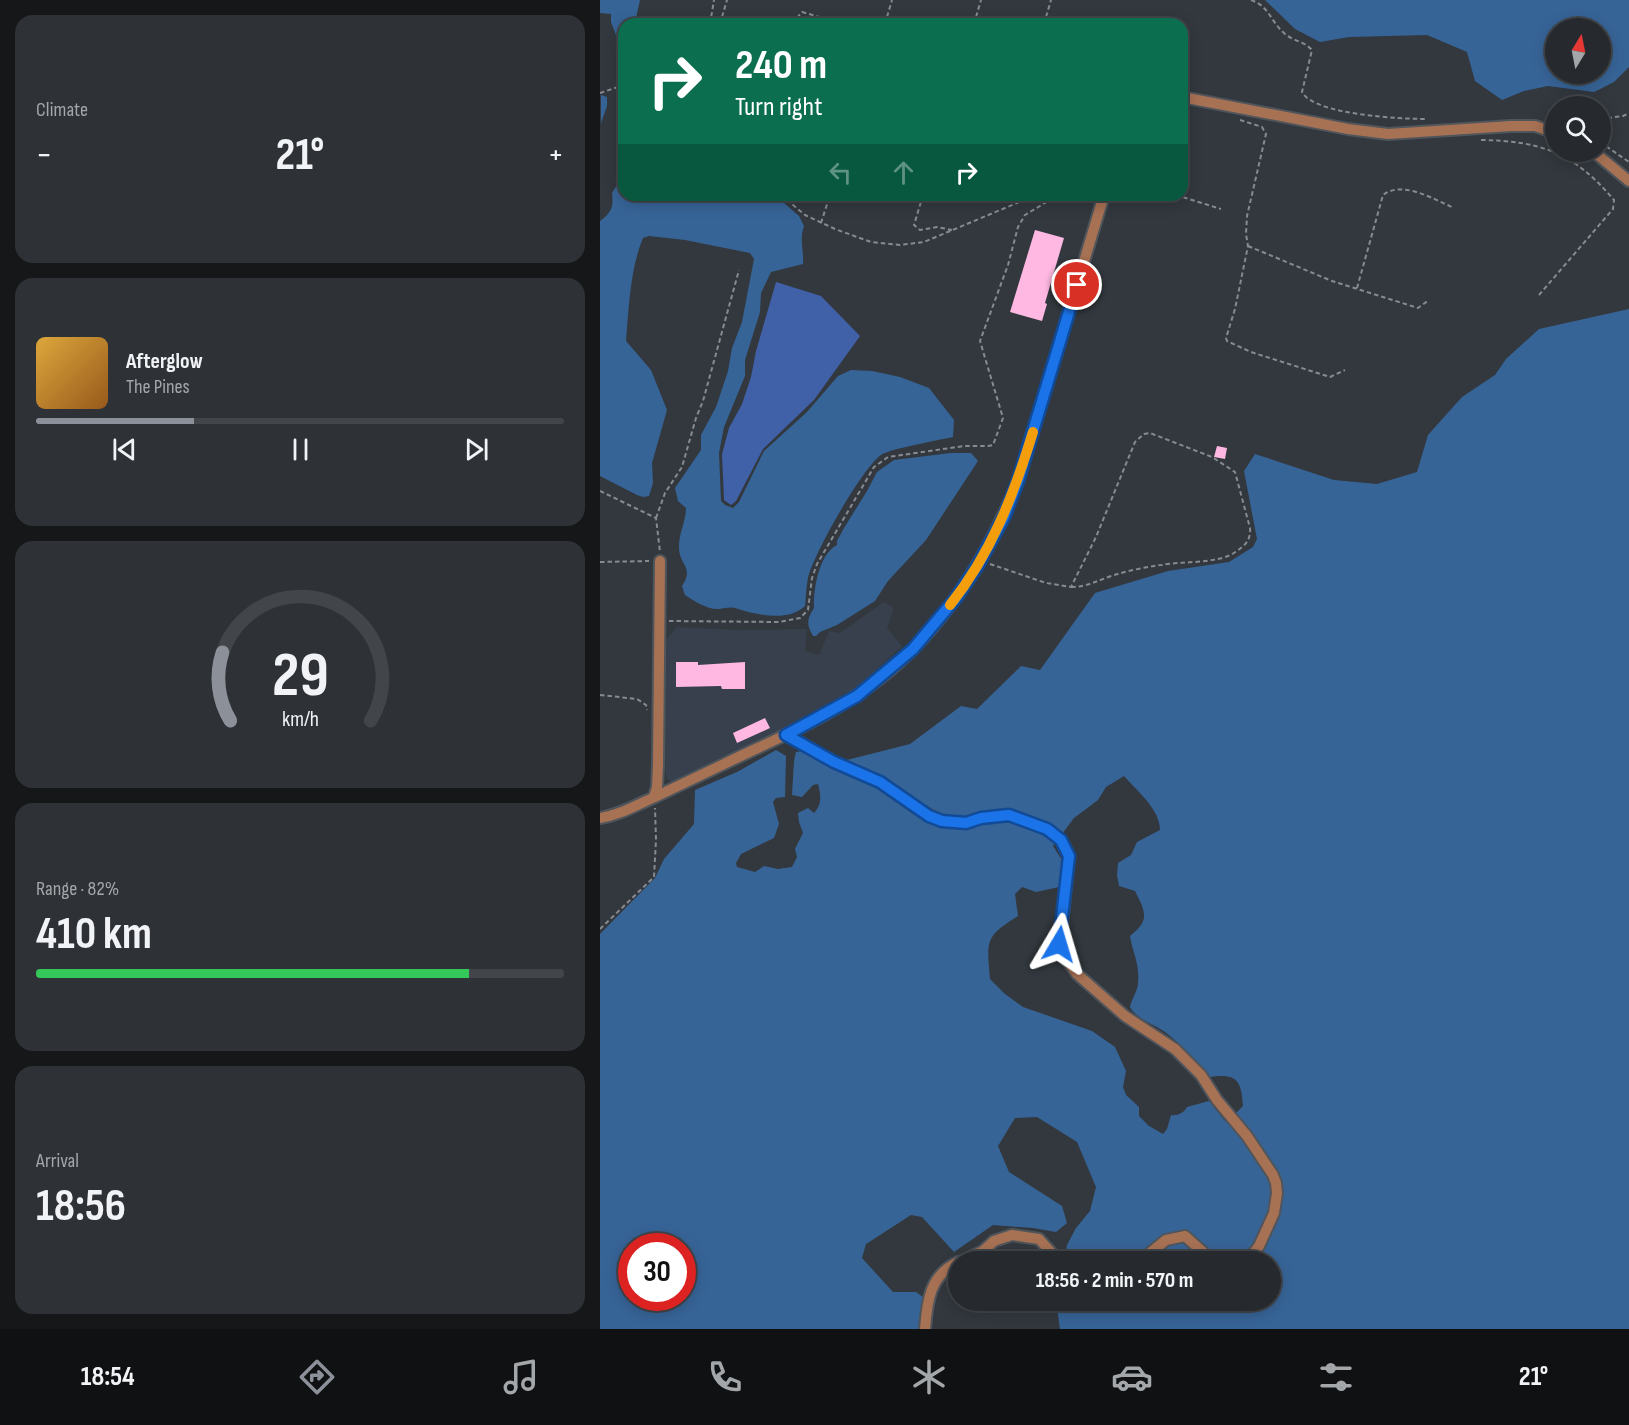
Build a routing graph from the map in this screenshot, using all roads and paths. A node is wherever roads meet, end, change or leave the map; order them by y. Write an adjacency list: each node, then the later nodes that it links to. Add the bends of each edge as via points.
1 (714, 0): 7 (path)
2 (727, 0): 8 (path)
3 (892, 0): 11 (path)
4 (981, 0): 12 (path)
5 (1051, 0): 13 (path)
6 (1251, 0): 19 (path, via 1267,9 1283,33 1312,50 1302,92 1305,98 1367,116)
7 (711, 18)
8 (722, 18)
9 (797, 18): 10 (path, via 802,12)
10 (823, 18)
11 (887, 18)
12 (976, 18)
13 (1046, 18)
14 (618, 87): 15 (path)
15 (600, 93)
16 (1188, 98): 21 (street, via 1388,134 1511,126)
17 (1629, 113): 18 (path)
18 (1611, 118)
19 (1431, 119)
20 (1237, 120): 38 (path, via 1262,127 1266,134 1247,216)
21 (1545, 129)
22 (1477, 140): 41 (path, via 1508,140 1545,147 1598,181 1614,200 1613,209)
23 (1611, 150): 25 (path)
24 (1606, 162): 26 (street)
25 (1629, 162)
26 (1629, 181)
27 (1188, 199): 35 (path)
28 (788, 201): 36 (path)
29 (828, 201): 36 (path)
30 (921, 201): 37 (path, via 914,225 920,230)
31 (1022, 201): 37 (path)
32 (1048, 201): 50 (path, via 1025,215 1018,227 980,342 1003,418 993,445 888,457 873,467 816,564 808,610 800,618 779,622)
33 (1102, 201): 46 (street, via 1018,481)
34 (1452, 207): 40 (path, via 1408,190 1390,189 1383,195)
35 (1221, 209)
36 (821, 223): 37 (path, via 871,242 900,246 924,242)
37 (952, 230)
38 (1248, 246): 40 (path); 43 (path, via 1227,341 1330,377)
39 (739, 270): 45 (path, via 682,467 665,493)
40 (1357, 288): 42 (path, via 1418,308)
41 (1539, 295)
42 (1429, 300)
43 (1345, 370)
44 (600, 491): 45 (path)
45 (656, 518): 47 (path)
46 (982, 560): 49 (path, via 1046,583); 53 (street, via 913,649 857,696)
47 (660, 561): 48 (path); 50 (street)
48 (600, 562)
49 (1071, 587): 49 (path, via 1135,442 1144,434 1212,457 1235,472 1251,535 1234,553 1222,558 1159,565 1084,587)
50 (660, 621): 54 (street)
51 (600, 695): 52 (path, via 638,699 646,705)
52 (647, 713)
53 (786, 735): 54 (street); 61 (street, via 880,782 942,821 966,823 1009,815 1047,829 1061,840 1069,856 1059,944 1066,960 1125,1017 1175,1049 1201,1075 1273,1175 1277,1193 1274,1213)
54 (654, 797): 55 (street, via 616,815); 56 (path, via 654,877)
55 (600, 818)
56 (600, 929)
57 (983, 1251): 58 (street, via 994,1241 1012,1235 1039,1239)
58 (1050, 1251)
59 (1152, 1251): 60 (street, via 1166,1240 1185,1236)
60 (1202, 1251)
61 (1255, 1251)
62 (948, 1268): 63 (street, via 930,1291)
63 (925, 1329)

